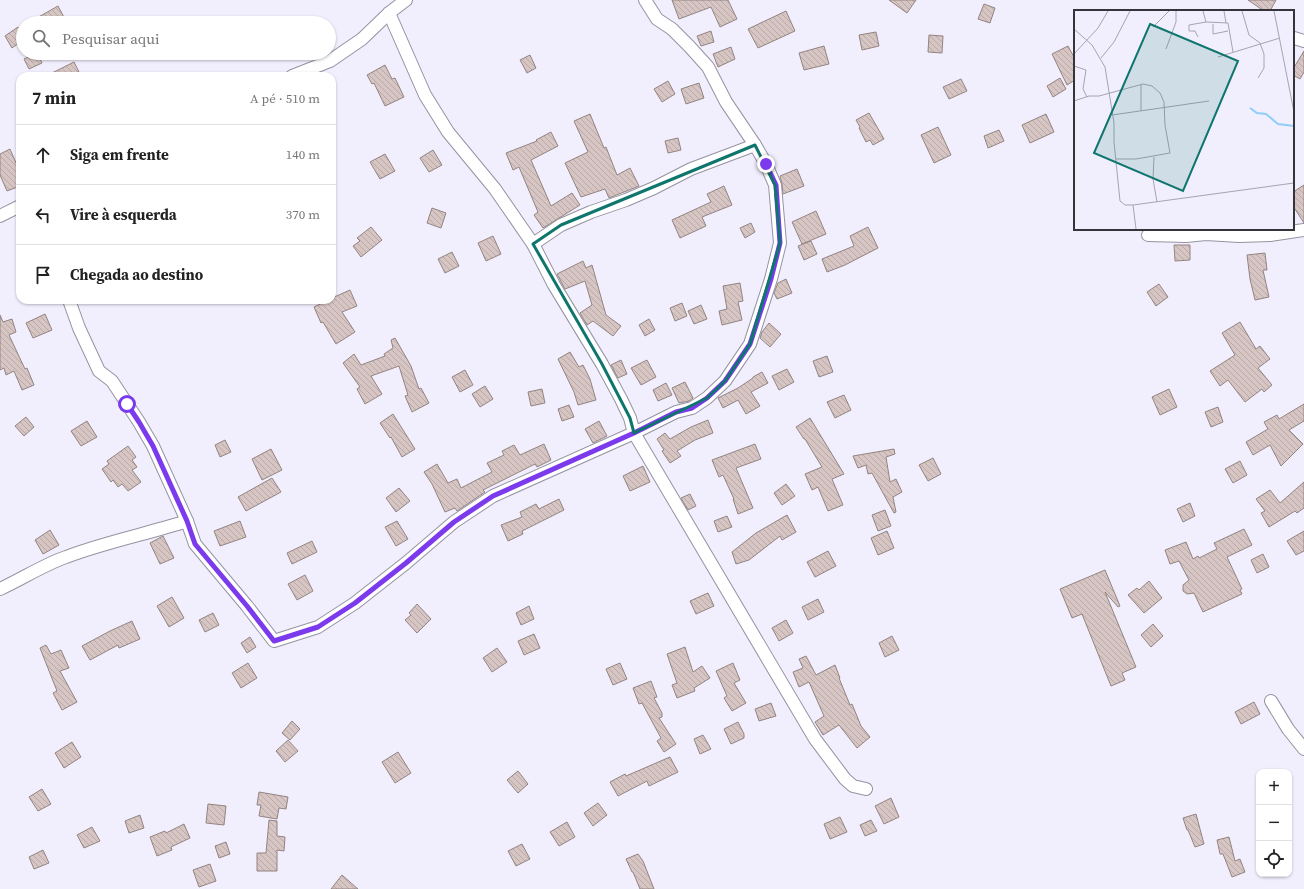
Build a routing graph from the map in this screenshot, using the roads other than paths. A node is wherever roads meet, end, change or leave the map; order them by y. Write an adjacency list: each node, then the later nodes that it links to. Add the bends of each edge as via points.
1 (406, 0): 3 (street)
2 (645, 0): 7 (street, via 657,18 672,29 708,67 726,102)
3 (389, 13): 4 (street, via 362,39); 12 (street, via 425,94 444,126 495,189)
4 (336, 57)
5 (331, 60): 6 (street)
6 (302, 72)
7 (755, 145): 12 (street, via 690,169 654,188 561,225); 14 (street, via 776,185 780,243 750,344 725,381 707,398 692,408 676,412)
8 (16, 208): 9 (street)
9 (0, 216)
10 (1304, 230): 11 (street, via 1270,235)
11 (1148, 236)
12 (533, 244): 14 (street, via 554,285 606,371 630,418)
13 (70, 304): 15 (street, via 99,371 112,381 139,422 153,446)
14 (634, 433): 15 (street, via 493,496 454,522 355,603 318,627 274,641 195,544); 19 (street, via 815,739 845,779 853,786)
15 (187, 521): 16 (street, via 64,557)
16 (0, 589)
17 (1271, 701): 18 (street)
18 (1304, 749)
19 (866, 789)

